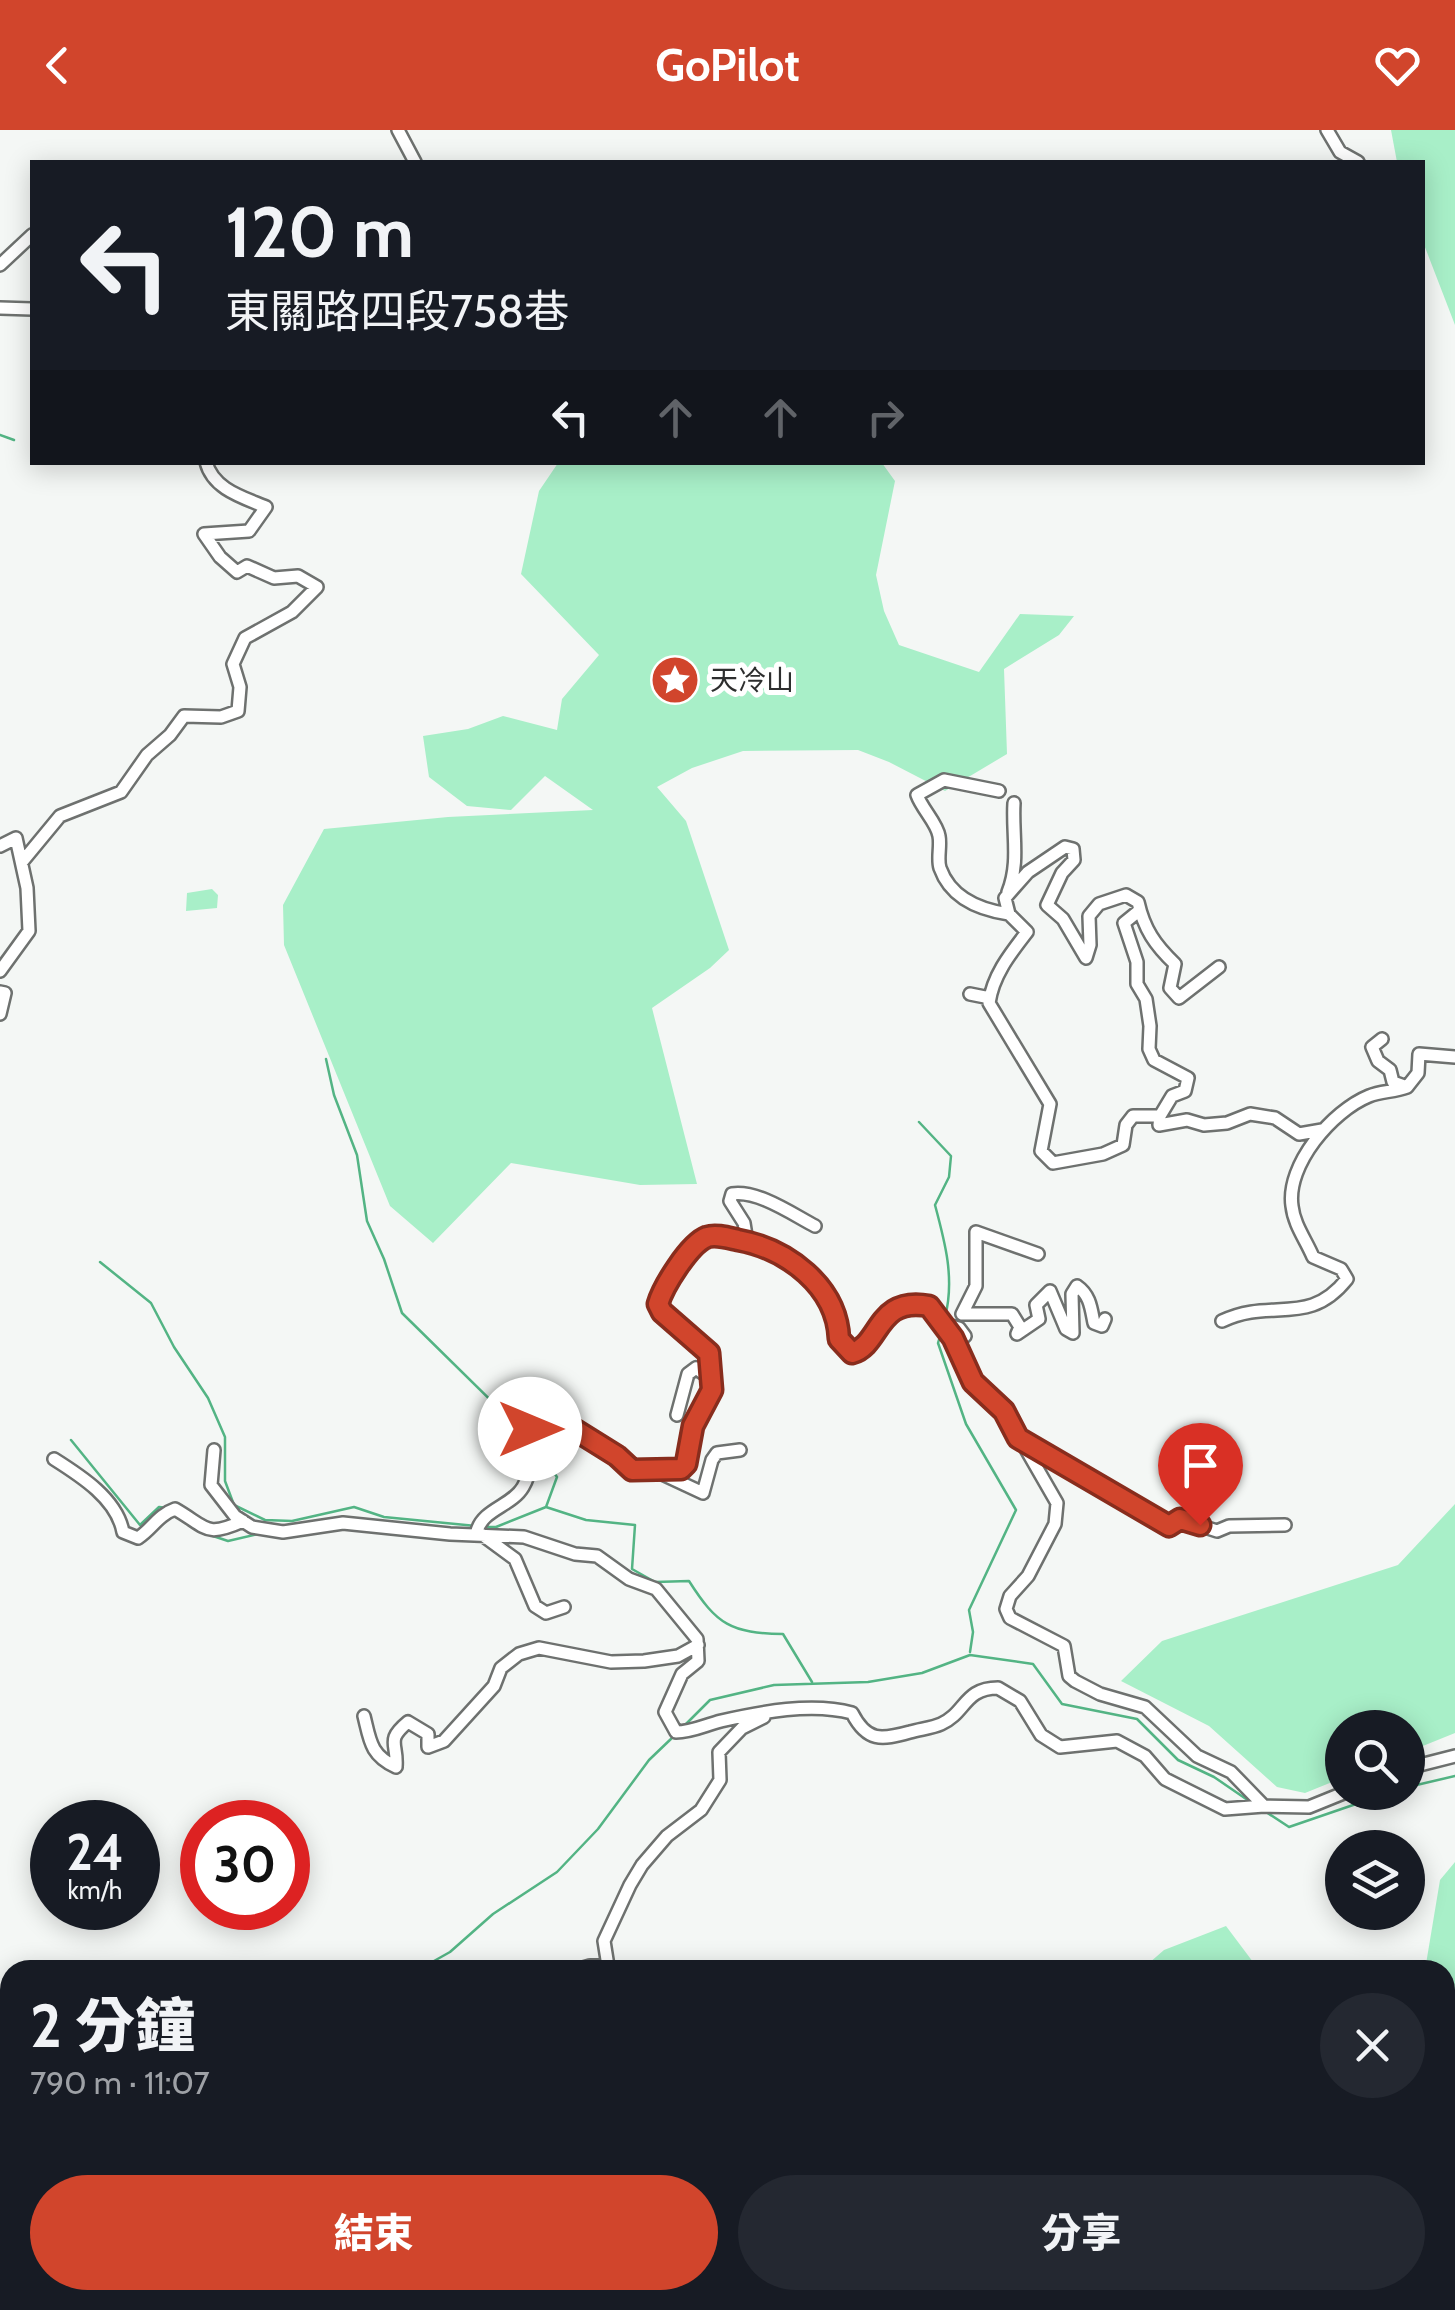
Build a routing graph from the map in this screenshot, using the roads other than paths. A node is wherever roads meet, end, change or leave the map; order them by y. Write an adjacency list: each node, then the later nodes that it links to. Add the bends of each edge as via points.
1 (398, 130): 3 (street)
2 (1327, 130): 4 (street, via 1340,152)
3 (414, 160)
4 (1354, 160)
5 (30, 237): 6 (street)
6 (0, 266)
7 (0, 308): 8 (street)
8 (30, 308)
9 (207, 465): 13 (street, via 222,488 266,508 249,531 204,534 220,557 238,572 247,566 274,578 298,576 317,587 292,612 245,638 232,664 240,687 238,711 184,716 120,792 60,816)
10 (999, 791): 16 (street, via 944,780 917,795 939,832 940,868 958,894 983,910)
11 (1014, 803): 14 (street, via 1016,866)
12 (0, 846): 13 (street, via 16,838)
13 (22, 862): 18 (street, via 29,932)
14 (1005, 898): 15 (street, via 1028,872 1065,848 1076,855 1047,905 1086,958 1090,916 1099,904 1126,895); 16 (street)
15 (1140, 910): 17 (street, via 1155,945 1175,964 1170,988 1179,998); 26 (street, via 1124,923 1146,1000 1148,1049 1154,1060 1188,1078)
16 (1010, 914): 21 (street, via 1027,932 1008,955)
17 (1219, 967)
18 (0, 971)
19 (0, 992): 22 (street)
20 (970, 994): 21 (street)
21 (990, 998): 26 (street, via 1050,1104 1041,1151 1053,1163 1113,1150 1123,1145 1134,1116)
22 (0, 1014)
23 (1382, 1039): 25 (street, via 1372,1046 1378,1061 1393,1082)
24 (1455, 1057): 25 (street, via 1419,1054 1418,1073)
25 (1407, 1088): 27 (street, via 1357,1102)
26 (1160, 1116): 27 (street, via 1159,1125 1266,1115 1299,1134)
27 (1322, 1130): 33 (street, via 1292,1180 1292,1206 1312,1257 1347,1279 1332,1298 1306,1308 1254,1309)
28 (816, 1226): 29 (street, via 759,1198 732,1194)
29 (747, 1242): 34 (street, via 801,1265 834,1309 839,1339 852,1353 888,1313 929,1306); 36 (street, via 708,1237 661,1291 662,1312 709,1353)
30 (1038, 1254): 31 (street, via 976,1232 976,1286)
31 (962, 1314): 32 (street, via 1012,1314 1018,1334 1039,1319 1036,1305 1050,1292 1073,1333 1077,1286 1090,1302 1094,1323); 34 (street)
32 (1106, 1320)
33 (1222, 1321)
34 (943, 1324): 35 (street); 38 (street, via 973,1382 1004,1411)
35 (964, 1336)
36 (712, 1379): 37 (street, via 696,1368 688,1374); 42 (street, via 686,1464)
37 (677, 1415)
38 (1018, 1438): 44 (street, via 1169,1526 1180,1519 1217,1531); 53 (street, via 1058,1503 1035,1564 1010,1596 1010,1618 1064,1646 1074,1680 1145,1706)
39 (214, 1450): 43 (street, via 211,1484)
40 (740, 1450): 42 (street, via 717,1453 703,1493)
41 (54, 1459): 43 (street, via 90,1484 121,1520 123,1532 138,1538 175,1509 219,1532)
42 (654, 1470): 45 (street, via 632,1470 556,1418 526,1435 526,1481 520,1493 480,1521)
43 (244, 1521): 45 (street, via 283,1532 343,1523)
44 (1285, 1525)
45 (482, 1536): 46 (street, via 515,1559 534,1606 546,1613); 47 (street, via 524,1536 596,1556 656,1590)
46 (564, 1607)
47 (698, 1644): 48 (street, via 698,1661 682,1674 665,1712 681,1732); 49 (street, via 678,1656 644,1661 611,1662 539,1648 519,1654 444,1741 428,1747 428,1734 408,1722 395,1732 396,1766 369,1744)
48 (774, 1713): 53 (street, via 831,1707 852,1713 869,1735 891,1737 944,1723 974,1692 998,1688 1020,1702 1040,1735 1060,1747 1116,1741 1145,1756 1165,1779 1224,1809); 54 (street, via 742,1728 719,1752 720,1780 701,1810 642,1865 604,1941)
49 (364, 1716)
50 (1455, 1756): 51 (street)
51 (1425, 1764)
52 (1325, 1801): 53 (street, via 1309,1807)
53 (1264, 1806)
54 (607, 1960)

